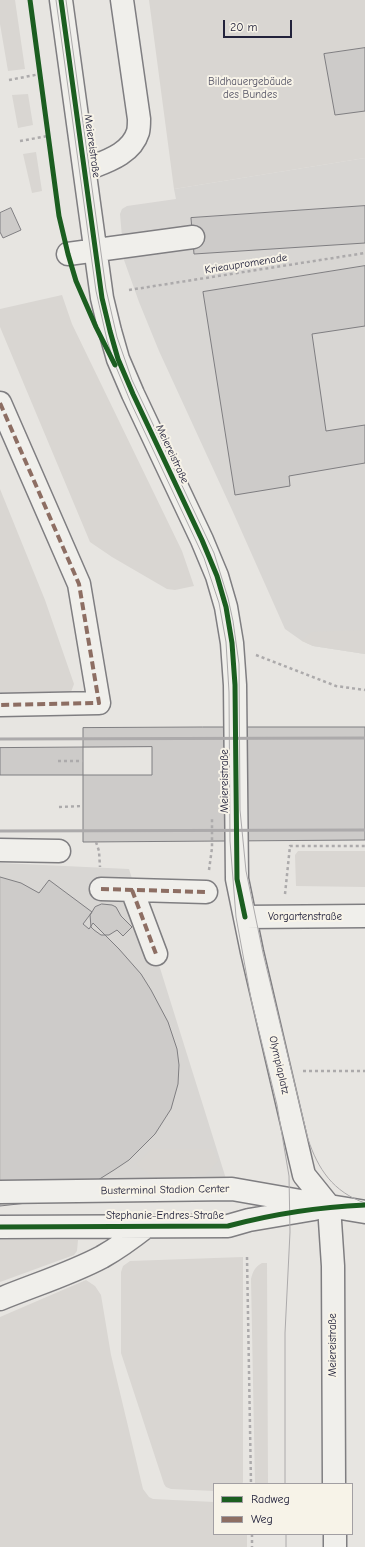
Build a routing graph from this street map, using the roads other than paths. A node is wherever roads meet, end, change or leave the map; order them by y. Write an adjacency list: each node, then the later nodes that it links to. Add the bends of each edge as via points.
1 (61, 0): 3 (street, Meiereistraße)
2 (122, 0): 3 (street, via 139,119 138,132 126,149 115,157)
3 (85, 170): 5 (street, Meiereistraße)
4 (193, 237): 5 (street)
5 (96, 250): 6 (street); 15 (street, Meiereistraße, via 102,298 118,359 202,540 226,607 235,685 237,879)
6 (68, 254)
7 (0, 403): 8 (street, via 79,584 99,702)
8 (0, 705)
9 (0, 850): 10 (street)
10 (60, 851)
11 (101, 889): 12 (street)
12 (132, 890): 13 (street); 16 (street)
13 (206, 892)
14 (365, 916): 15 (street, Vorgartenstraße)
15 (245, 917): 18 (street, Olympiaplatz, via 304,1175)
16 (156, 954)
17 (0, 1192): 18 (street, Busterminal Stadion Center, via 232,1189)
18 (328, 1206): 19 (street, Busterminal Stadion Center); 20 (street, Stephanie-Endres-Straße, via 228,1226); 23 (street, Meiereistraße, via 332,1266)
19 (365, 1212)
20 (147, 1226): 21 (street, Stephanie-Endres-Straße); 22 (street, via 102,1257 80,1268)
21 (0, 1227)
22 (0, 1299)
23 (334, 1483)
24 (334, 1535): 25 (street)
25 (335, 1547)

